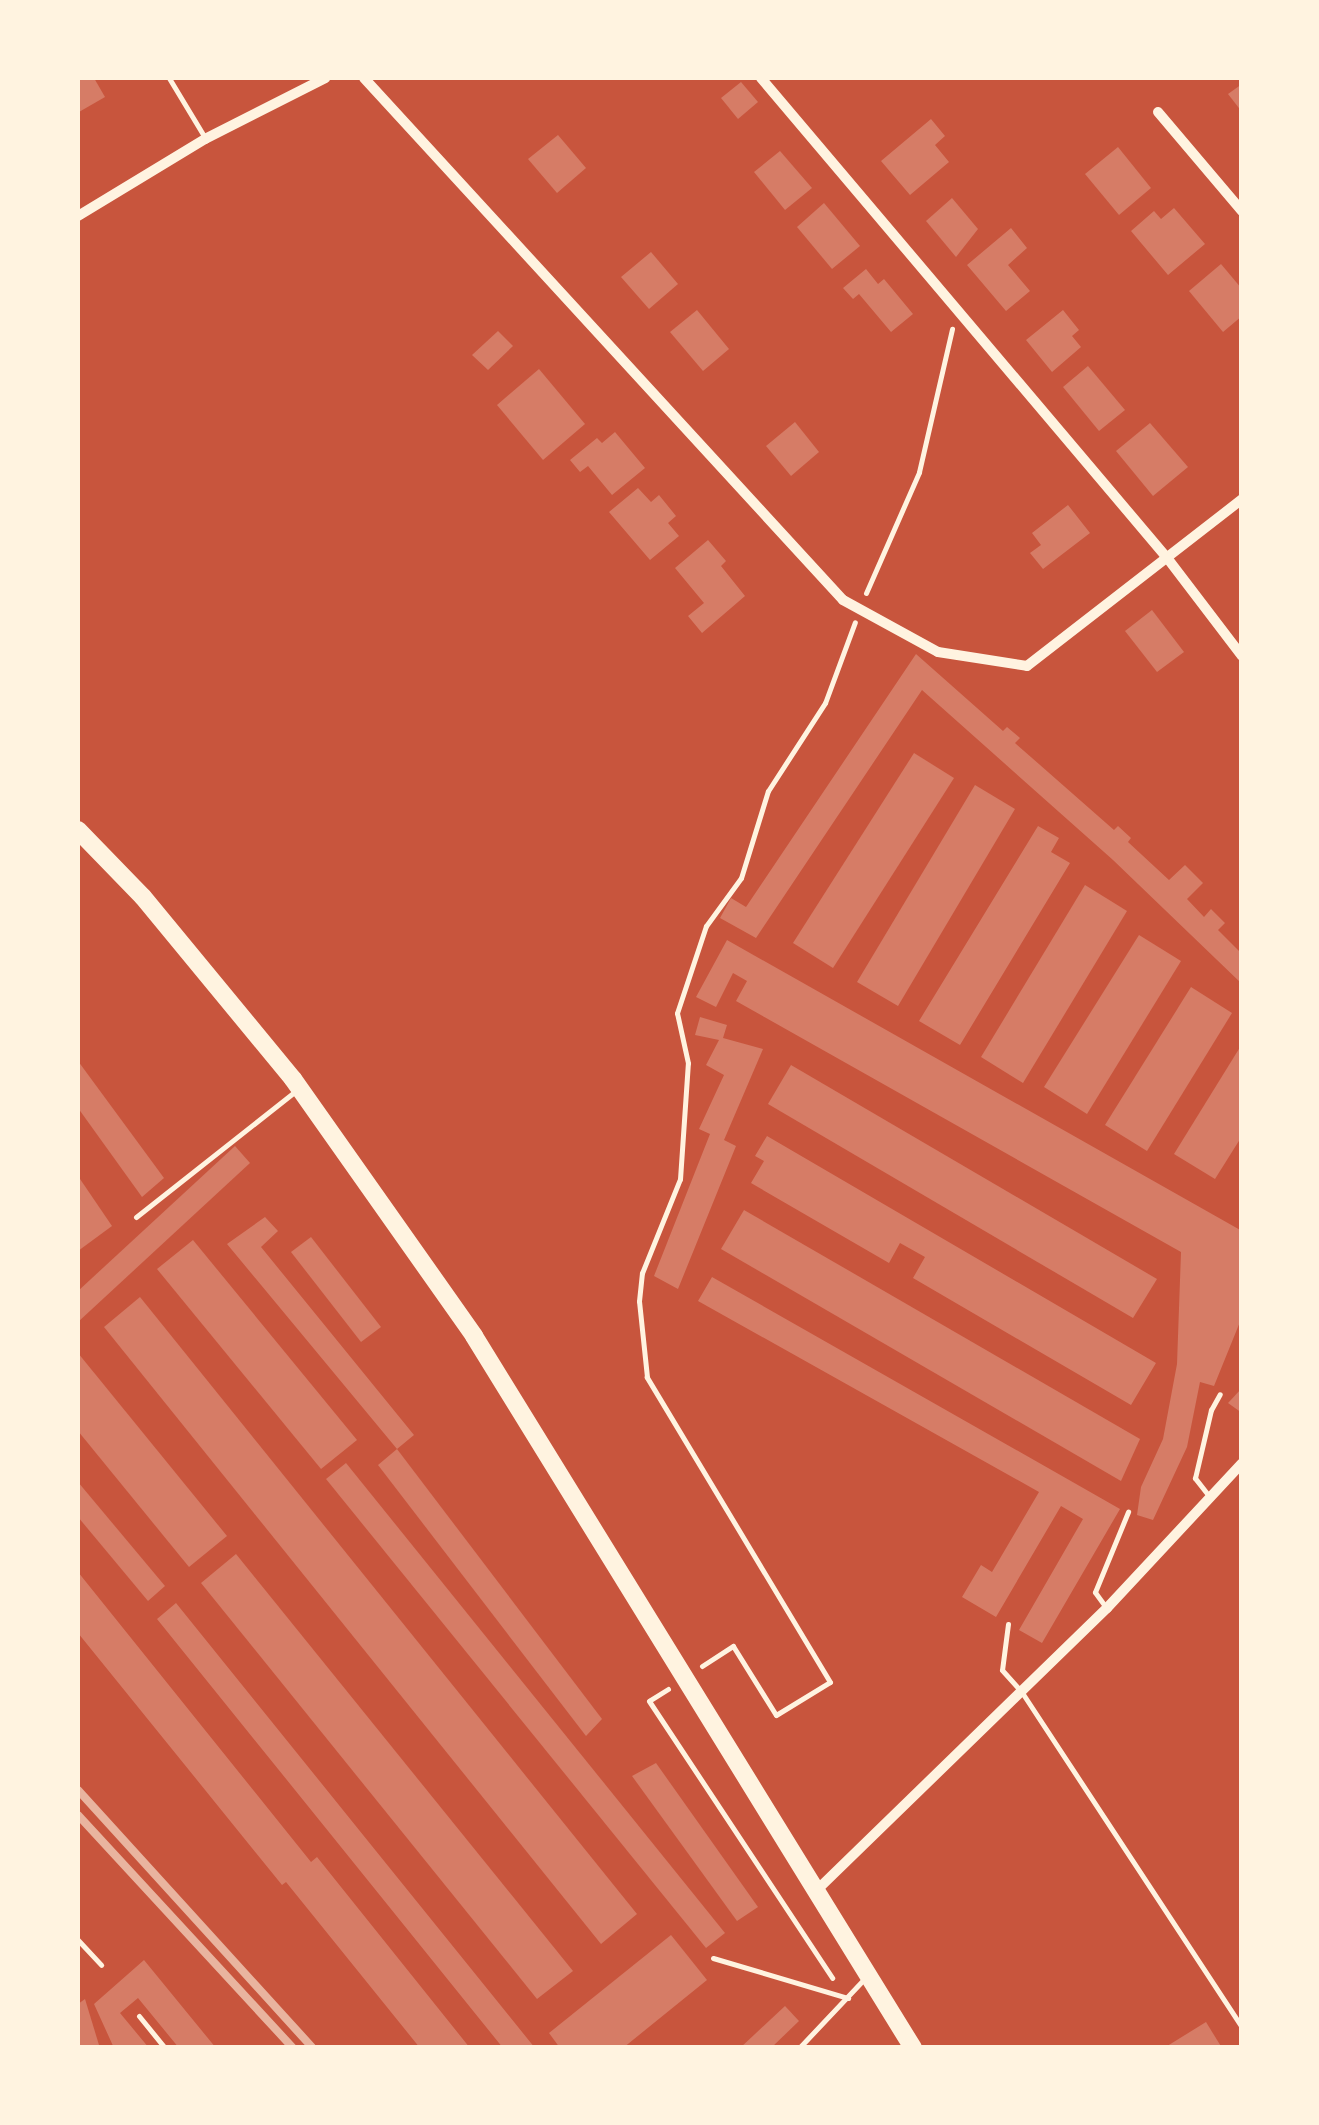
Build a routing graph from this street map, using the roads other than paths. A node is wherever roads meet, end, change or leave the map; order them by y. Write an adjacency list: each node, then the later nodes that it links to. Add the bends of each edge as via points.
1 (169, 78): 6 (lane)
2 (325, 78): 6 (street)
3 (364, 78): 10 (street, via 843,600 938,652 1027,666)
4 (760, 78): 10 (street)
5 (1158, 112): 7 (street)
6 (205, 139): 8 (street)
7 (1242, 212)
8 (78, 216)
9 (1242, 499): 10 (street)
10 (1168, 559): 11 (street)
11 (1242, 656)
12 (78, 830): 13 (highway, via 144,897)
13 (299, 1088): 14 (lane); 22 (highway, via 474,1336)
14 (136, 1217)
15 (1220, 1394): 17 (lane, via 1195,1478)
16 (1242, 1463): 17 (street)
17 (1210, 1497): 19 (street)
18 (1128, 1512): 19 (lane, via 1095,1592)
19 (1107, 1608): 21 (street)
20 (1008, 1624): 21 (lane, via 1002,1670)
21 (1021, 1692): 22 (street); 29 (lane)
22 (817, 1890): 26 (highway)
23 (78, 1940): 25 (lane)
24 (713, 1958): 27 (lane)
25 (101, 1965)
26 (868, 1975): 27 (lane); 32 (highway)
27 (848, 1998): 31 (lane)
28 (139, 2016): 30 (lane)
29 (1242, 2026)
30 (165, 2048)
31 (799, 2048)
32 (913, 2048)

